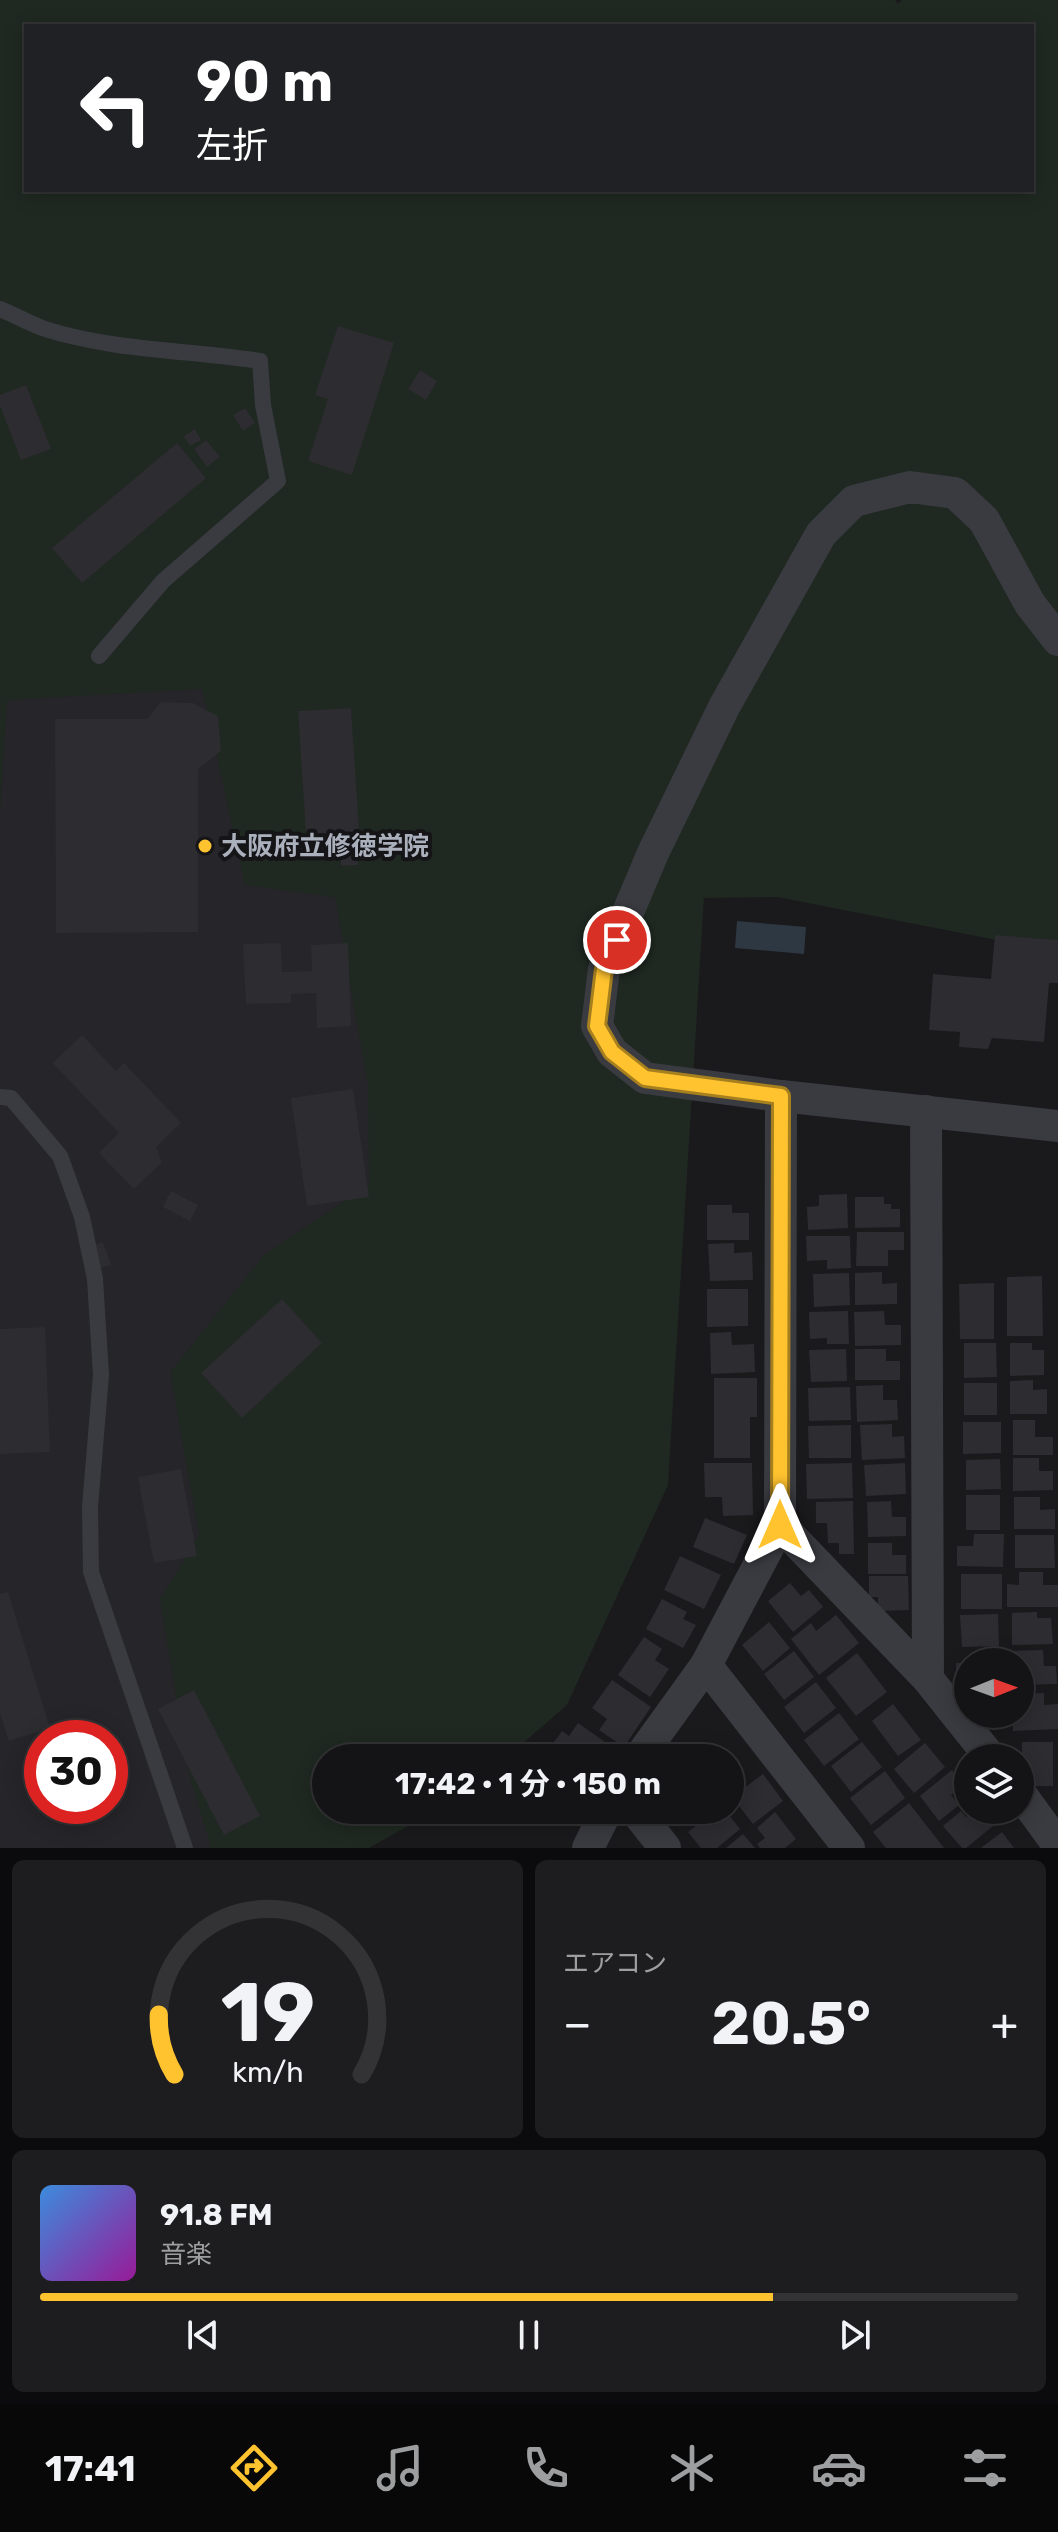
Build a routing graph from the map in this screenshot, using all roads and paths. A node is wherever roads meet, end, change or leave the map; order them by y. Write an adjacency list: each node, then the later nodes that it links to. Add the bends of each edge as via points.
1 (0, 309): 3 (lane, via 44,329 147,350 260,361 278,481 163,581)
2 (1058, 640): 4 (street, via 1030,604 984,520 955,493 910,487 854,501 821,534 724,707 653,853 604,969 597,1026 612,1052 645,1078)
3 (99, 656)
4 (781, 1096): 6 (street); 8 (street)
5 (0, 1097): 17 (lane, via 11,1098 60,1156 82,1217 95,1279 101,1375 90,1507 91,1572)
6 (926, 1111): 7 (street); 10 (street)
7 (1058, 1126)
8 (780, 1525): 9 (street); 10 (street)
9 (706, 1665): 11 (street); 20 (street)
10 (928, 1679): 12 (street)
11 (649, 1744)
12 (980, 1744)
13 (1034, 1812): 16 (street)
14 (600, 1824): 18 (street)
15 (646, 1824): 19 (street)
16 (1058, 1845)
17 (185, 1848)
18 (588, 1848)
19 (665, 1848)
20 (849, 1848)

